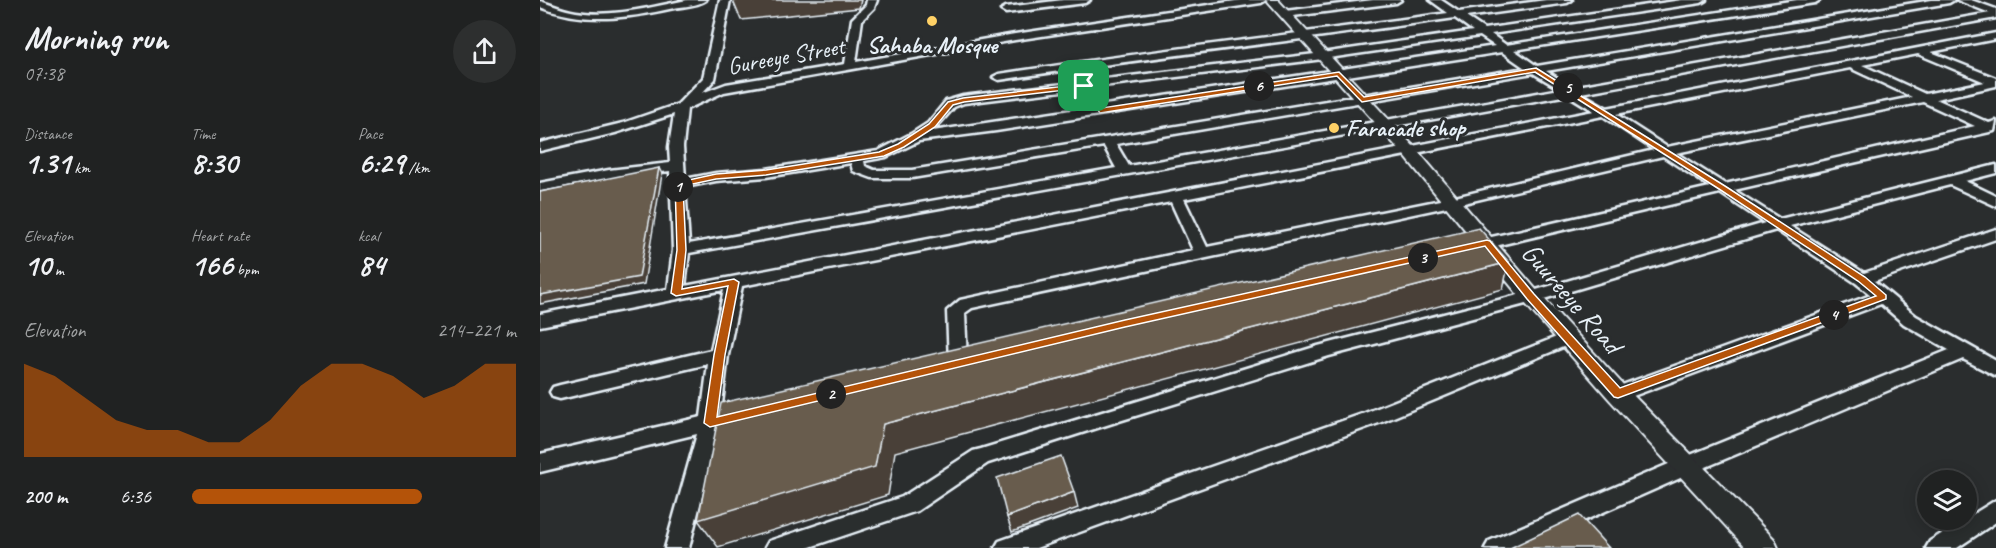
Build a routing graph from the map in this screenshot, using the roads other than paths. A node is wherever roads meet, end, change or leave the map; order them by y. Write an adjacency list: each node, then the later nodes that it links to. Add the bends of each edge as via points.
1 (701, 0): 14 (street, via 598,16 561,13)
2 (725, 0): 45 (street, via 710,79)
3 (872, 0): 35 (street, via 857,19)
4 (1085, 0): 22 (street)
5 (1261, 0): 22 (street, Gureeye Street)
6 (1396, 0): 16 (street)
7 (1435, 0): 19 (street)
8 (1567, 0): 19 (street)
9 (1701, 0): 13 (street)
10 (1949, 0): 21 (street)
11 (1962, 0): 18 (street)
12 (1806, 1): 17 (street); 21 (street)
13 (1659, 3): 20 (street); 24 (street)
14 (540, 4)
15 (1718, 4): 17 (street)
16 (1278, 7): 25 (street, Guureeye Road)
17 (1735, 12): 20 (street); 23 (street)
18 (1996, 13): 26 (street)
19 (1457, 15): 24 (street); 25 (street)
20 (1692, 18): 28 (street); 29 (street)
21 (1841, 18): 23 (street); 26 (street)
22 (1008, 19): 35 (street, Gureeye Street)
23 (1774, 29): 28 (street); 30 (street)
24 (1480, 31): 29 (street); 32 (street)
25 (1305, 36): 32 (street, Guureeye Road); 36 (street, via 1156,53)
26 (1883, 36): 30 (street); 31 (street)
27 (1996, 36): 31 (street)
28 (1731, 37): 33 (street); 37 (street)
29 (1505, 47): 37 (street); 38 (street)
30 (1814, 48): 33 (street); 34 (street)
31 (1921, 51): 34 (street); 40 (street)
32 (1322, 55): 38 (street, Guureeye Road); 42 (street)
33 (1771, 56): 41 (street)
34 (1852, 65): 43 (street); 46 (street)
35 (850, 66): 45 (street, Gureeye Street, via 726,88)
36 (1075, 67): 39 (street); 42 (street)
37 (1536, 70): 41 (street); 44 (street)
38 (1339, 74): 42 (street); 44 (street, Guureeye Road)
39 (999, 77)
40 (1996, 82): 43 (street)
41 (1570, 90): 46 (street); 47 (street)
42 (1092, 98): 49 (street); 49 (street, via 963,100 950,104 932,126)
43 (1926, 99): 48 (street); 53 (street)
44 (1362, 100): 47 (street, Guureeye Road); 50 (street)
45 (681, 108): 51 (street, Gureeye Street); 55 (street)
46 (1603, 111): 52 (street); 53 (street)
47 (1385, 125): 52 (street, Guureeye Road); 57 (street)
48 (1994, 128): 61 (street)
49 (916, 137): 54 (street, via 881,154)
50 (1109, 142): 54 (street, via 912,174 872,174 858,168); 57 (street)
51 (540, 147)
52 (1410, 152): 62 (street); 63 (street, Guureeye Road)
53 (1665, 152): 61 (street); 63 (street)
54 (857, 159): 59 (street)
55 (677, 166): 59 (street); 60 (street)
56 (1996, 169): 58 (street)
57 (1125, 172): 68 (street)
58 (1953, 181): 64 (street); 65 (street)
59 (678, 184): 68 (street)
60 (540, 187)
61 (1722, 187): 65 (street); 67 (street)
62 (1176, 197): 70 (street); 72 (street)
63 (1451, 202): 67 (street, Guureeye Road); 70 (street)
64 (1996, 202)
65 (1779, 224): 71 (street); 74 (street)
66 (1996, 234): 71 (street)
67 (1487, 243): 69 (street); 74 (street, Guureeye Road)
68 (681, 250): 73 (street)
69 (1456, 251)
70 (1202, 252): 80 (street, via 966,304 956,311 952,365)
71 (1862, 279): 75 (street)
72 (734, 282): 73 (street); 79 (street)
73 (676, 293): 76 (street)
74 (1531, 297): 77 (street, Guureeye Road); 90 (street, via 1325,351 981,457 909,504)
75 (1883, 297): 78 (street, via 1910,320); 83 (street)
76 (540, 320)
77 (1569, 338): 83 (street, Guureeye Road); 91 (street, via 1372,418)
78 (1963, 351): 81 (street); 87 (street)
79 (719, 355): 82 (street); 85 (street)
80 (980, 358)
81 (1992, 363)
82 (560, 392)
83 (1618, 394): 87 (street, Guureeye Road)
84 (755, 412): 85 (street)
85 (710, 423): 86 (street); 89 (street)
86 (540, 463)
87 (1686, 466): 92 (street); 93 (street, Guureeye Road)
88 (1996, 510): 94 (street)
89 (677, 548)
90 (777, 548)
91 (1007, 548)
92 (1497, 548)
93 (1764, 548)
94 (1938, 548)

